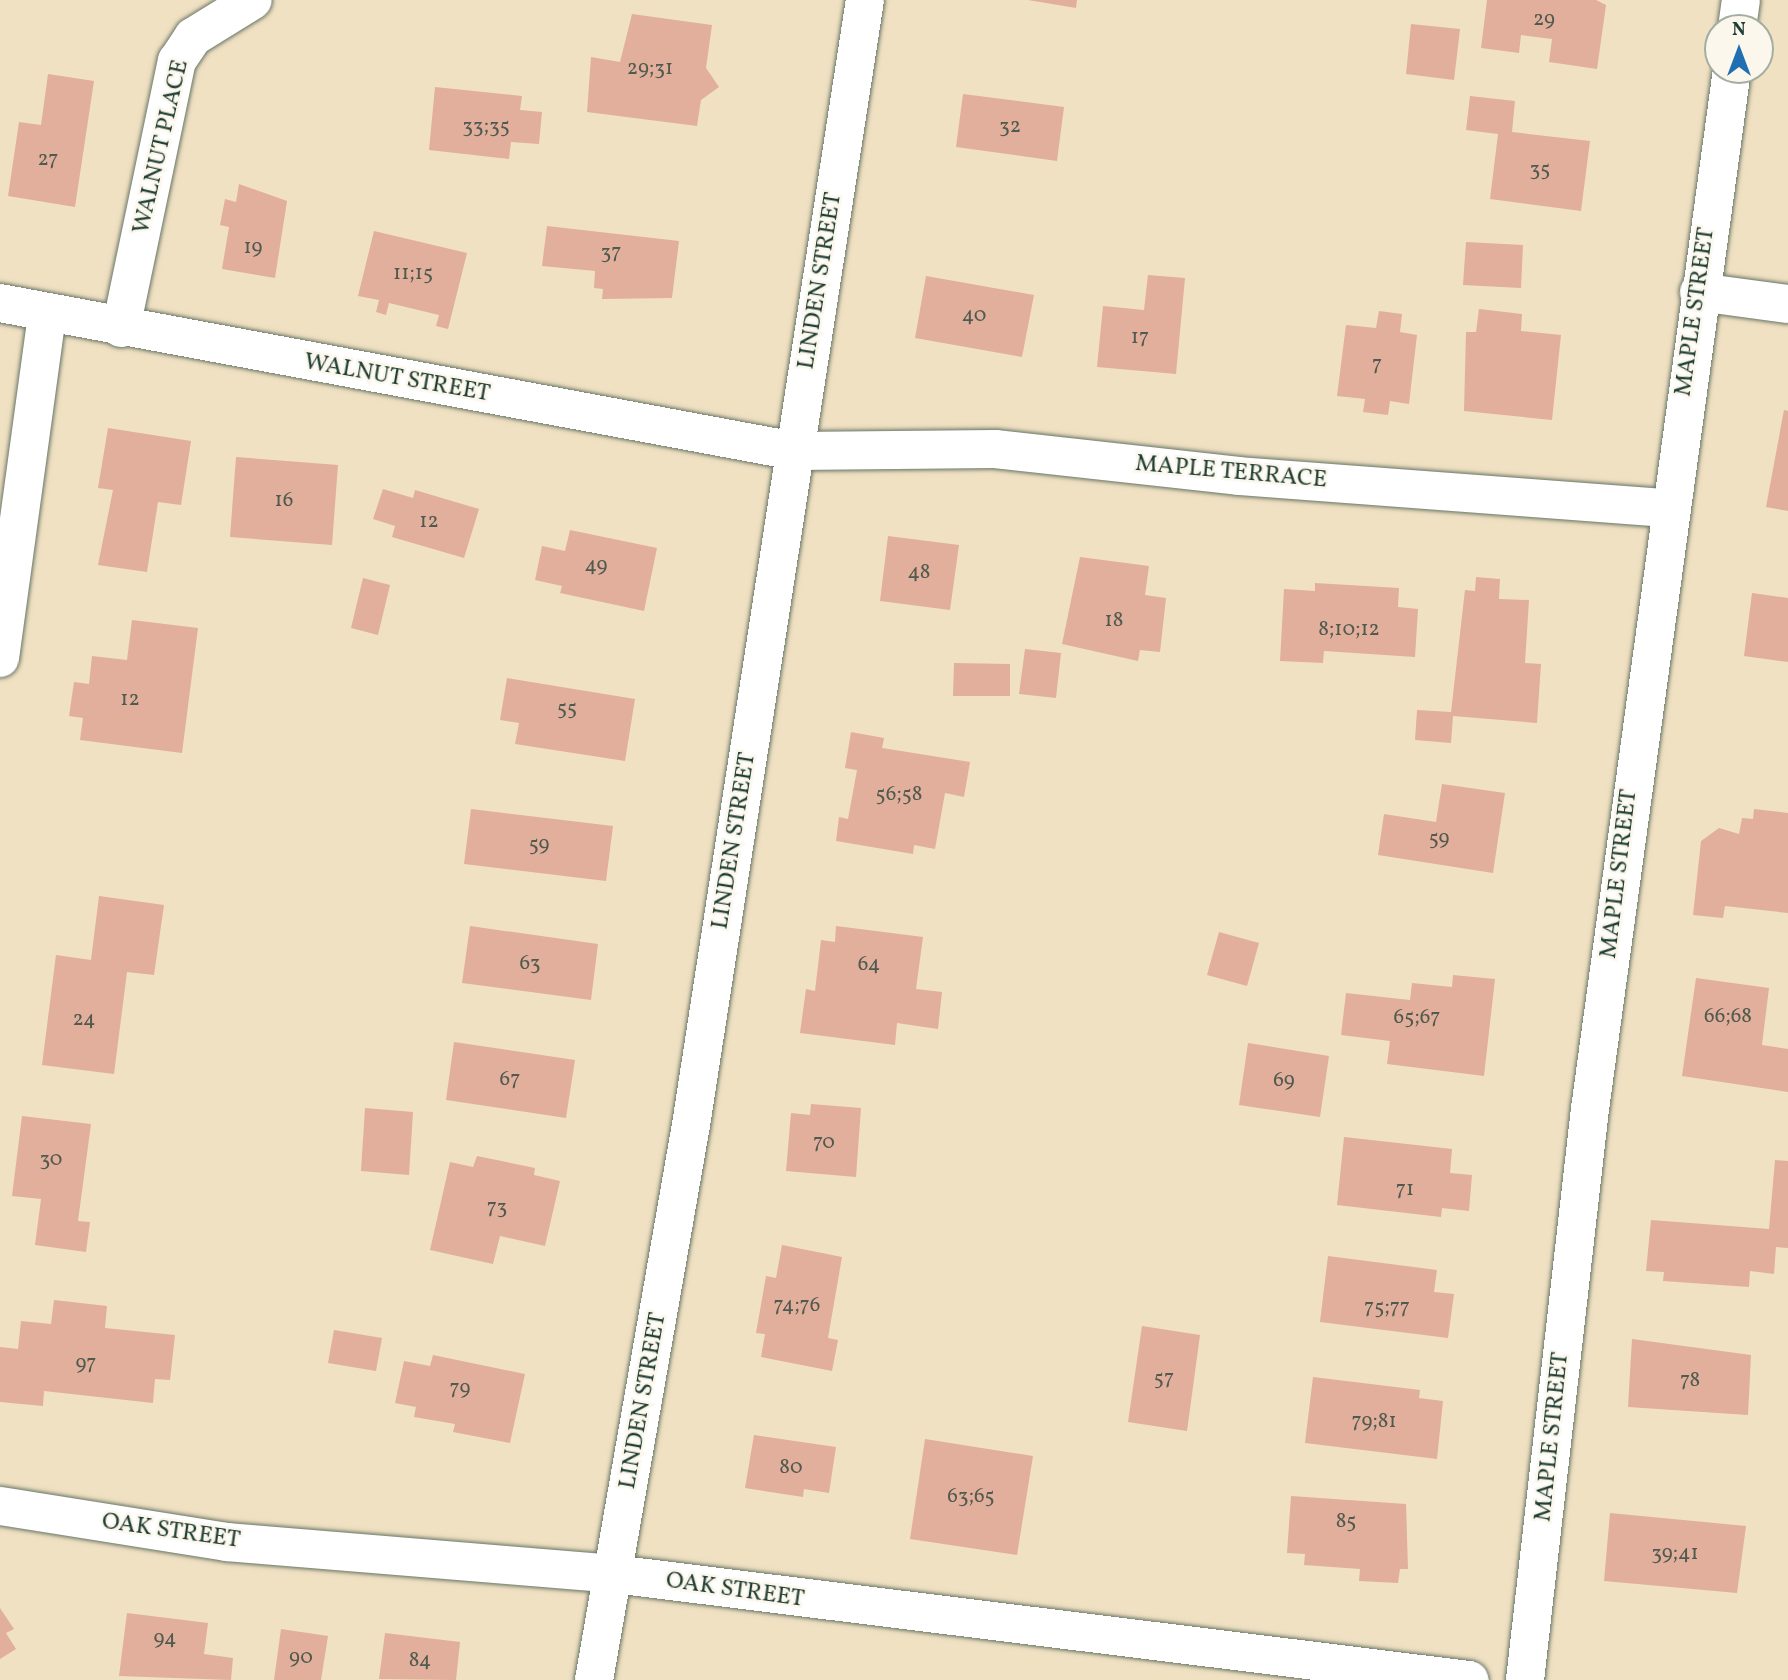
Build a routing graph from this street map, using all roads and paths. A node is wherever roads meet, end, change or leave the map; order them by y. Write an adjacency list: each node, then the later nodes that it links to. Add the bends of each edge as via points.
1 (253, 0): 8 (street, WALNUT PLACE, via 193,37 177,61)
2 (865, 0): 9 (street, LINDEN STREET)
3 (1730, 84): 4 (street, MAPLE STREET)
4 (1699, 292): 6 (street); 10 (street, MAPLE STREET)
5 (0, 303): 7 (street, WALNUT STREET)
6 (1788, 304)
7 (47, 315): 8 (street, WALNUT STREET); 11 (street)
8 (121, 328): 9 (street, WALNUT STREET)
9 (795, 451): 10 (street, MAPLE TERRACE, via 995,449 1239,476); 13 (street, LINDEN STREET, via 691,1125)
10 (1668, 508): 16 (street, MAPLE STREET)
11 (0, 658)
12 (0, 1506): 13 (street, OAK STREET, via 227,1542)
13 (614, 1574): 14 (street, LINDEN STREET); 15 (street, OAK STREET)
14 (594, 1680)
15 (1469, 1680)
16 (1525, 1680)

